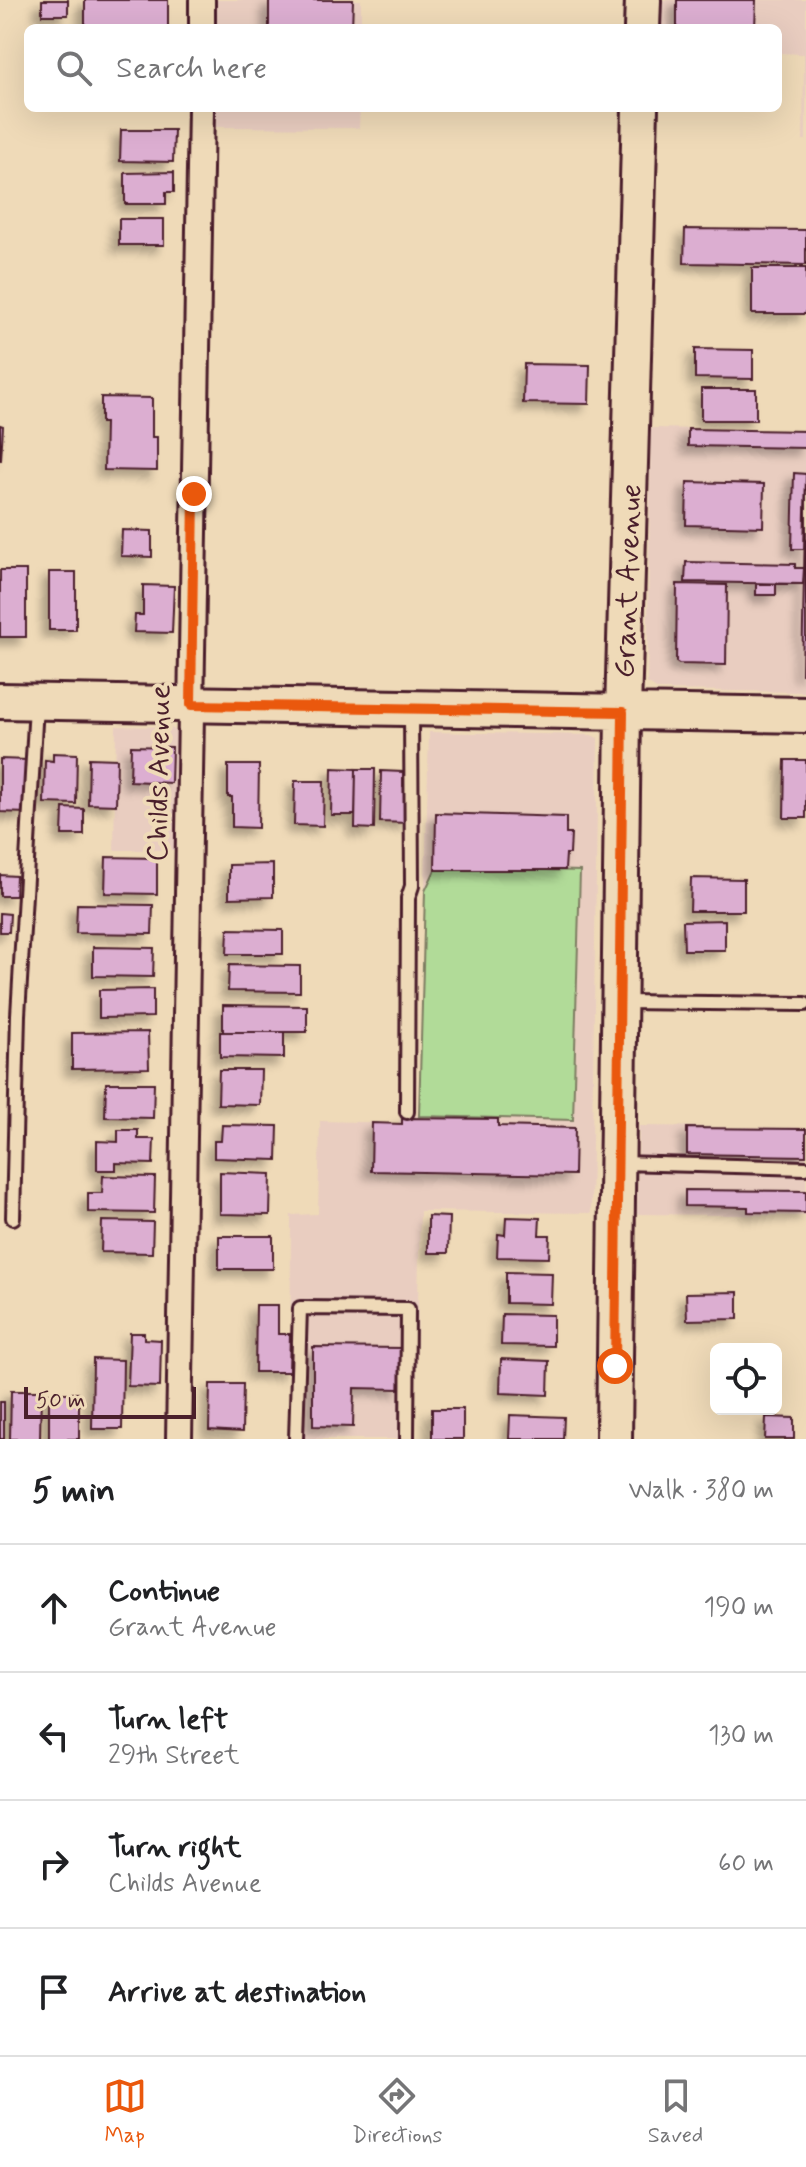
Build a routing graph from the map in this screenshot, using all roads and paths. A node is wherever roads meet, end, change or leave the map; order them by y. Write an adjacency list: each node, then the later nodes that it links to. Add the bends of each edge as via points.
1 (202, 0): 3 (street)
2 (643, 0): 4 (street)
3 (202, 24)
4 (642, 24)
5 (201, 112): 9 (street, Childs Avenue)
6 (640, 112): 11 (street, Grant Avenue)
7 (0, 701): 8 (street)
8 (36, 702): 9 (street); 18 (lane, via 19,988)
9 (191, 705): 10 (street); 19 (street, Childs Avenue)
10 (411, 709): 11 (street); 15 (lane)
11 (623, 712): 12 (street); 13 (street, Grant Avenue)
12 (806, 715)
13 (619, 1002): 14 (lane); 16 (street, Grant Avenue)
14 (805, 1004)
15 (407, 1112)
16 (617, 1163): 17 (lane); 22 (street, Grant Avenue)
17 (806, 1168)
18 (13, 1218)
19 (179, 1439)
20 (296, 1439): 21 (lane, via 300,1308 408,1309)
21 (407, 1439)
22 (614, 1439)

